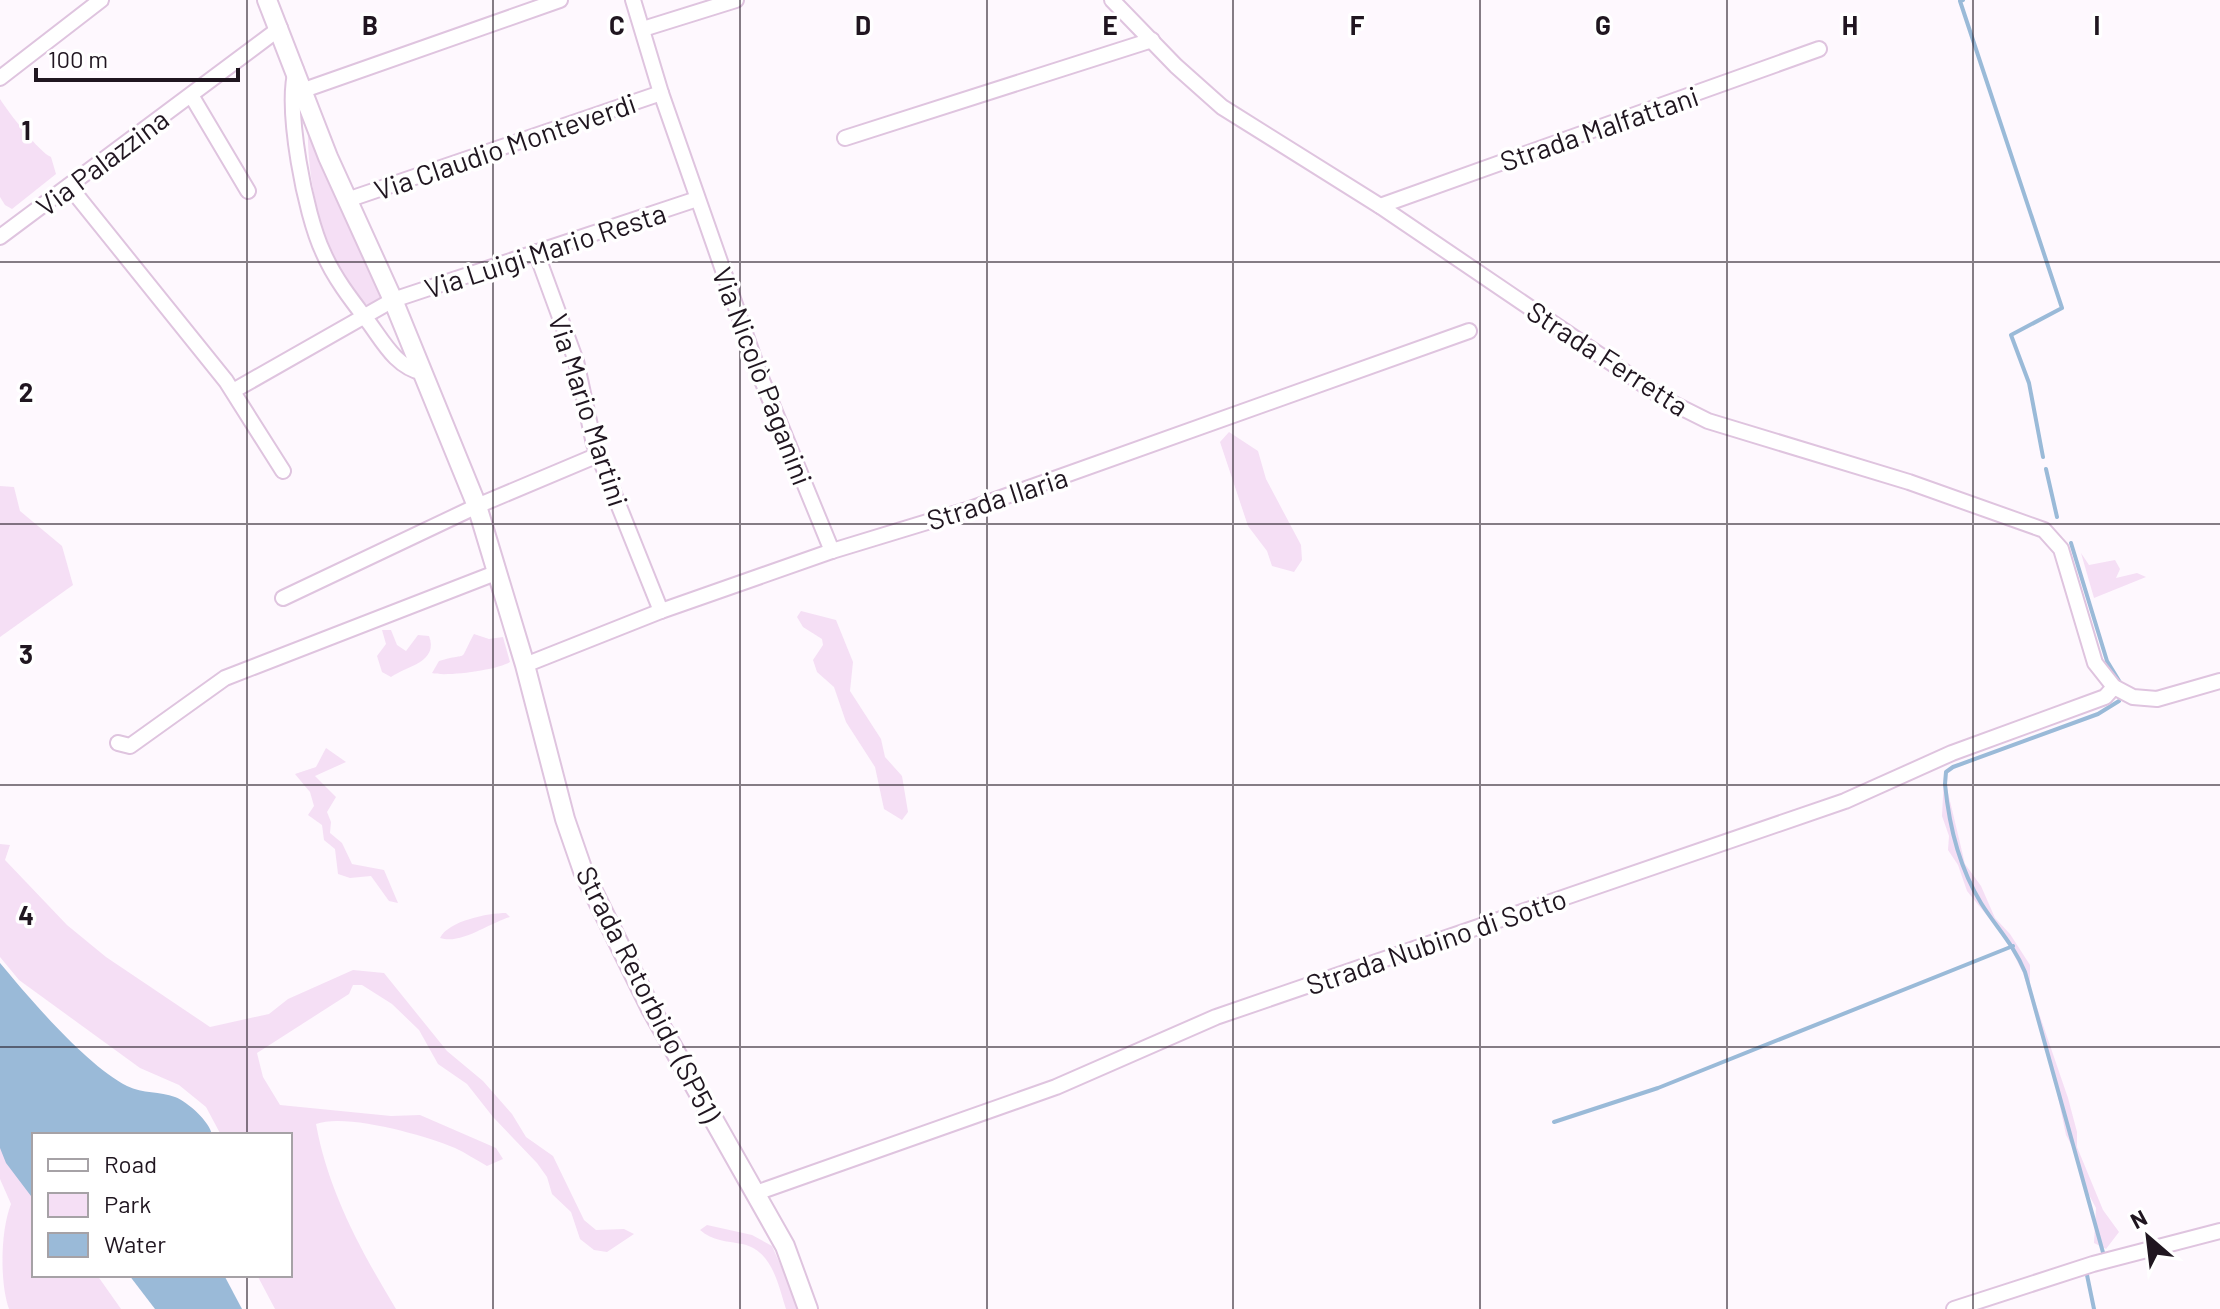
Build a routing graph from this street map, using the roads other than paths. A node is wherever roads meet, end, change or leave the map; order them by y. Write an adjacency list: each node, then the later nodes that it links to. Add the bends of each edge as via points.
1 (101, 0): 12 (street)
2 (267, 0): 7 (street, Strada Retorbido (SP51))
3 (560, 0): 13 (street)
4 (633, 0): 8 (street, Via Nicolò Paganini)
5 (736, 0): 8 (street)
6 (1112, 0): 9 (street, Strada Ferretta)
7 (280, 28): 11 (street, Strada Retorbido (SP51)); 15 (street, Via Palazzina)
8 (643, 29): 14 (street, Via Nicolò Paganini)
9 (1152, 40): 16 (street); 21 (street, Strada Ferretta, via 1222,107)
10 (1819, 49): 21 (street, Strada Malfattani)
11 (296, 70): 13 (street, Strada Retorbido (SP51)); 25 (street, via 293,113 313,225 333,272)
12 (0, 78)
13 (304, 90): 19 (street, Strada Retorbido (SP51), via 328,157)
14 (661, 93): 19 (street, Via Claudio Monteverdi); 20 (street, Via Nicolò Paganini)
15 (191, 95): 17 (street, Via Palazzina); 18 (street)
16 (845, 138)
17 (69, 186): 22 (street, Via Palazzina); 28 (street)
18 (248, 191)
19 (349, 196): 24 (street, Strada Retorbido (SP51))
20 (697, 199): 23 (street, Via Luigi Mario Resta); 32 (street, Via Nicolò Paganini, via 759,373)
21 (1380, 206): 38 (street, Strada Ferretta, via 1666,400 1708,421 2044,530 2061,549 2095,663)
22 (0, 237)
23 (536, 252): 24 (street, Via Luigi Mario Resta); 29 (street, Via Mario Martini, via 576,361)
24 (393, 300): 25 (street, Via Luigi Mario Resta); 27 (street, Strada Retorbido (SP51))
25 (362, 315): 27 (street, via 402,365); 28 (street, Via Luigi Mario Resta)
26 (1469, 331): 32 (street, Strada Ilaria, via 970,509)
27 (423, 373): 31 (street, Strada Retorbido (SP51))
28 (233, 391): 30 (street)
29 (598, 455): 31 (street); 35 (street, Via Mario Martini)
30 (283, 471)
31 (477, 506): 33 (street, Strada Retorbido (SP51)); 34 (street)
32 (832, 551): 35 (street, Strada Ilaria)
33 (498, 572): 36 (street, Strada Retorbido (SP51)); 39 (street, via 225,678 130,746)
34 (283, 598)
35 (661, 611): 36 (street, Strada Ilaria)
36 (525, 665): 40 (street, Strada Retorbido (SP51), via 583,871 650,1007)
37 (2220, 681): 38 (street, via 2157,699 2133,697)
38 (2114, 687): 40 (street, Strada Nubino di Sotto, via 2105,697 1952,753 1845,801 1216,1017 1056,1087)
39 (118, 743)
40 (756, 1193): 42 (street, Strada Retorbido (SP51), via 785,1246)
41 (2220, 1231): 43 (street, via 2093,1264)
42 (808, 1309)
43 (1954, 1309)

